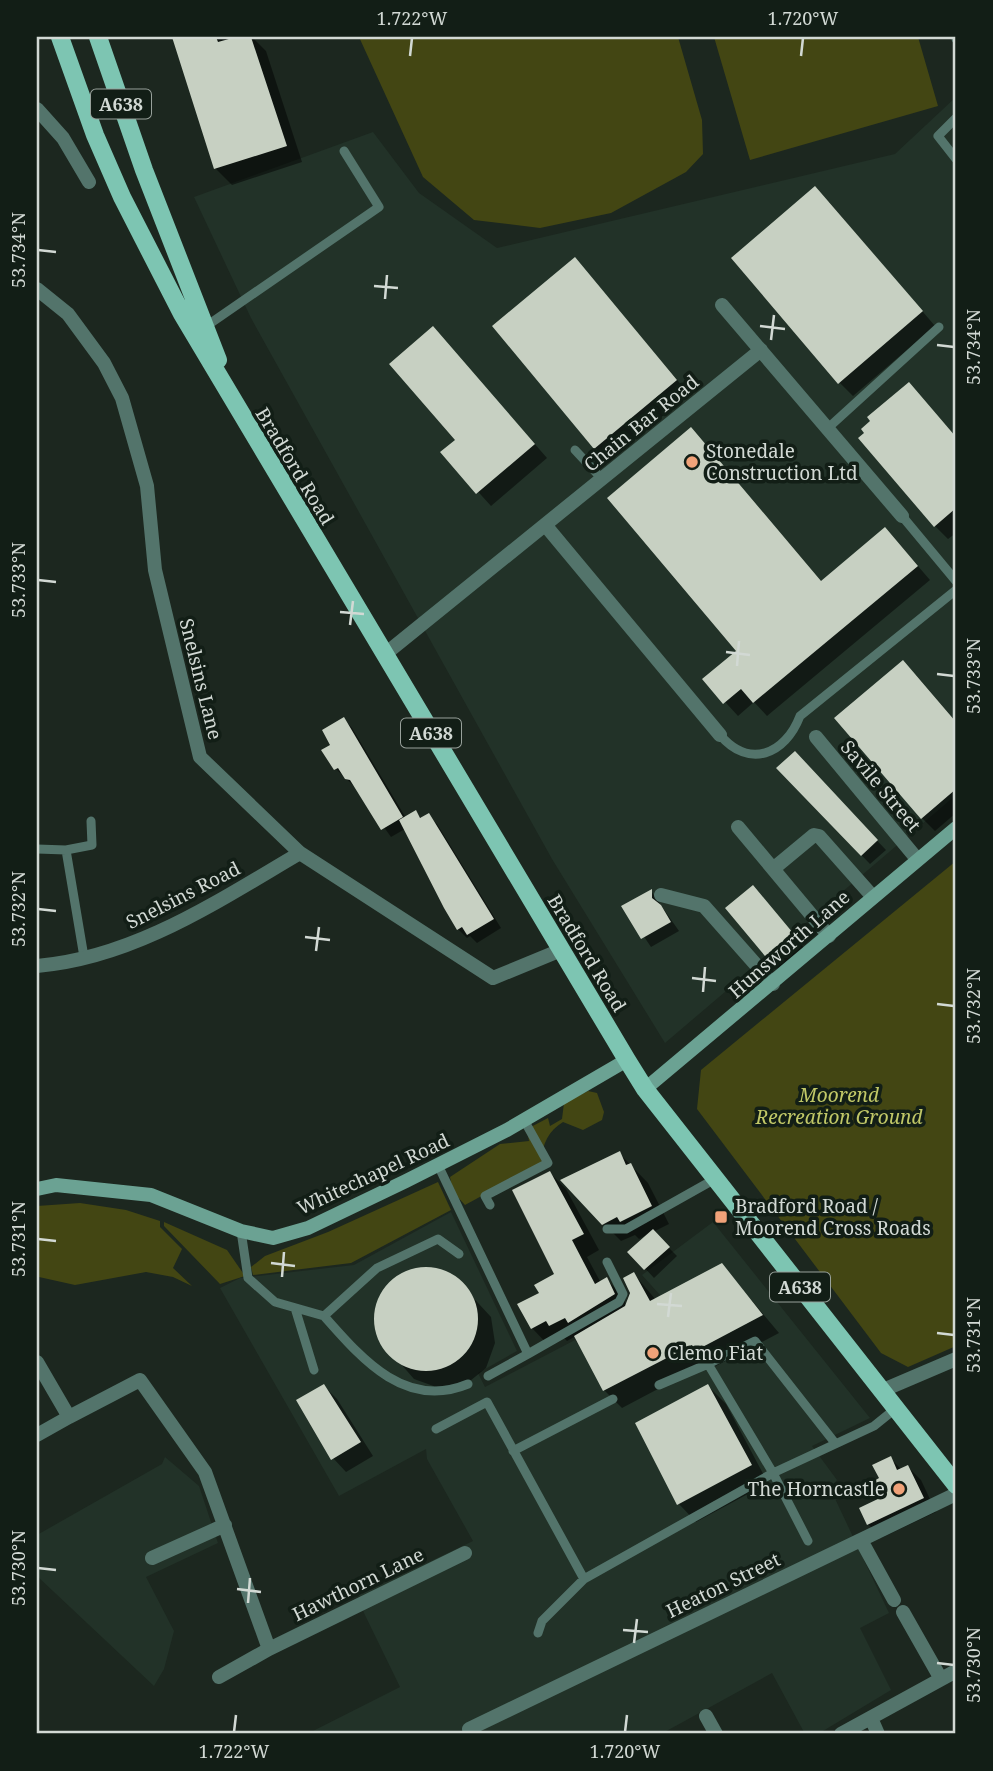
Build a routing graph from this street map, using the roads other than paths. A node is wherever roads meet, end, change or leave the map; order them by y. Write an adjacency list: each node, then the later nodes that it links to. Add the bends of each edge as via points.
1 (60, 37): 13 (main road, Bradford Road, via 122,197)
2 (98, 37): 10 (main road, Bradford Road / A638)
3 (37, 109): 7 (street, via 63,138)
4 (956, 118): 6 (lane, via 938,136)
5 (344, 151): 10 (lane, via 379,207)
6 (956, 159)
7 (89, 182)
8 (37, 289): 29 (street, Snelsins Lane, via 68,314 104,362 122,398 147,486 155,570 200,757)
9 (722, 304): 12 (street)
10 (205, 327): 13 (main road, Bradford Road / A638)
11 (939, 327): 14 (lane)
12 (761, 350): 14 (street); 16 (street, Chain Bar Road)
13 (234, 406): 21 (main road, Bradford Road / A638)
14 (828, 428): 17 (street)
15 (575, 450): 16 (lane)
16 (602, 479): 18 (street, Chain Bar Road)
17 (902, 516): 19 (lane)
18 (546, 526): 21 (street, Chain Bar Road); 22 (street)
19 (956, 581)
20 (956, 590): 22 (lane, via 800,716 793,732 767,754 747,754 728,745)
21 (384, 655): 35 (main road, Bradford Road / A638)
22 (720, 734)
23 (816, 737): 30 (street, Savile Street)
24 (91, 821): 28 (lane, via 92,845)
25 (738, 827): 31 (street)
26 (956, 828): 30 (street, Hunsworth Lane)
27 (37, 849): 28 (lane)
28 (66, 850): 36 (lane)
29 (300, 853): 35 (street, Snelsins Lane, via 493,978); 36 (street, Snelsins Road, via 183,921 117,950)
30 (917, 859): 33 (street, Hunsworth Lane)
31 (773, 869): 33 (street, via 814,835 819,836); 34 (street)
32 (661, 895): 38 (street, via 704,906)
33 (873, 897): 34 (street, Hunsworth Lane)
34 (829, 936): 38 (street, Hunsworth Lane)
35 (561, 950): 39 (main road, Bradford Road / A638)
36 (84, 957): 37 (street, Snelsins Road)
37 (37, 966)
38 (773, 984): 40 (street, Hunsworth Lane)
39 (627, 1060): 40 (main road, Bradford Road / A638); 41 (street, Whitechapel Road)
40 (645, 1089): 43 (main road, Bradford Road / A638)
41 (524, 1120): 42 (street, Whitechapel Road); 45 (lane, via 548,1163 485,1196)
42 (438, 1165): 47 (street, Whitechapel Road, via 308,1228 272,1238); 52 (lane)
43 (715, 1178): 46 (lane, via 626,1229); 60 (main road, Bradford Road / A638)
44 (37, 1189): 47 (street, Whitechapel Road, via 56,1185 151,1195)
45 (491, 1205)
46 (607, 1229)
47 (241, 1231): 50 (lane, via 248,1278 275,1302)
48 (459, 1254): 51 (lane, via 438,1239 377,1268)
49 (607, 1262): 52 (lane, via 623,1294 619,1303)
50 (295, 1308): 51 (lane); 56 (lane)
51 (324, 1316): 58 (lane, via 363,1360 407,1389)
52 (528, 1354): 57 (lane)
53 (956, 1359): 60 (street)
54 (37, 1362): 63 (street)
55 (708, 1364): 59 (lane); 66 (lane, via 755,1341); 68 (lane)
56 (314, 1370)
57 (488, 1376)
58 (468, 1384)
59 (659, 1385)
60 (881, 1391): 62 (main road, Bradford Road / A638)
61 (613, 1399): 67 (lane)
62 (895, 1409): 66 (lane, via 874,1426); 69 (main road, Bradford Road / A638)
63 (69, 1417): 65 (street); 71 (street, via 140,1380 205,1472)
64 (436, 1429): 67 (lane, via 486,1402)
65 (37, 1435)
66 (835, 1443): 68 (lane)
67 (513, 1451): 76 (lane)
68 (773, 1473): 73 (lane); 76 (lane)
69 (956, 1485)
70 (956, 1494): 72 (street, Heaton Street)
71 (225, 1525): 75 (street); 80 (street)
72 (861, 1540): 77 (street); 86 (street, Heaton Street)
73 (808, 1541)
74 (465, 1553): 80 (street, Hawthorn Lane)
75 (152, 1558)
76 (584, 1579): 79 (lane, via 542,1621)
77 (894, 1600)
78 (904, 1612): 83 (street)
79 (538, 1633)
80 (269, 1649): 82 (street, Hawthorn Lane)
81 (956, 1671): 83 (street)
82 (219, 1677)
83 (941, 1679): 85 (street)
84 (706, 1716): 87 (street)
85 (871, 1718): 88 (street); 89 (street)
86 (469, 1729)
87 (716, 1734)
88 (841, 1734)
89 (878, 1734)

